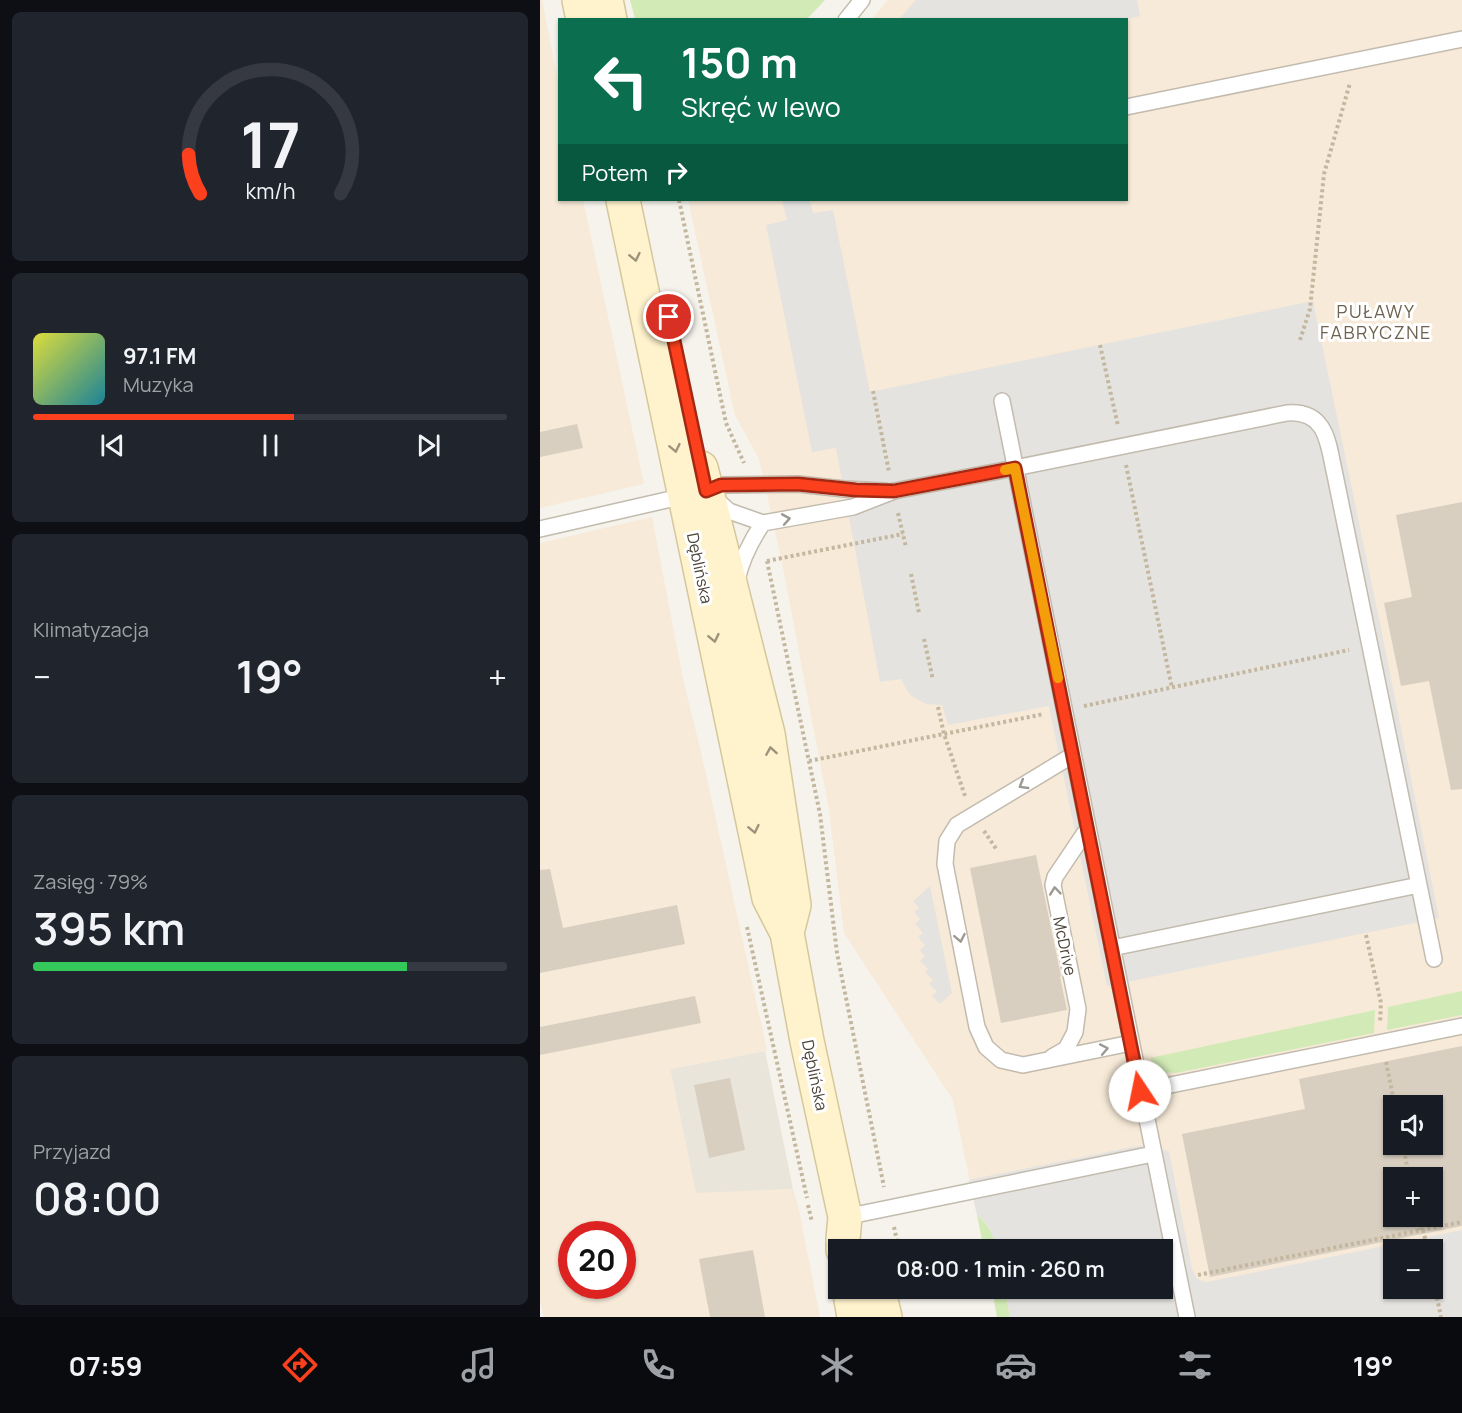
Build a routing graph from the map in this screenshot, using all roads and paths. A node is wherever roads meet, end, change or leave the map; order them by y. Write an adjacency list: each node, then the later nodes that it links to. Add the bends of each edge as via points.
1 (579, 0): 4 (main road)
2 (606, 0): 5 (main road)
3 (862, 0): 6 (lane)
4 (583, 18)
5 (610, 18)
6 (848, 18)
7 (1462, 39): 8 (lane)
8 (1379, 56): 9 (lane); 13 (path, via 1351,79 1324,174 1310,309)
9 (1128, 106)
10 (622, 201): 22 (main road, Dęblińska, one-way to 22)
11 (643, 201): 22 (main road, Dęblińska)
12 (679, 201): 18 (path, via 726,423 743,462)
13 (1300, 340)
14 (1100, 345): 17 (path)
15 (873, 391): 20 (path)
16 (1002, 400): 19 (lane)
17 (1122, 446): 19 (lane); 34 (lane, via 1287,413 1307,414 1320,424 1335,475); 36 (path)
18 (750, 465)
19 (1015, 468): 21 (lane); 38 (lane)
20 (890, 476)
21 (894, 491): 22 (lane, via 798,484 721,485); 24 (lane, one-way to 21, via 853,507)
22 (696, 493): 24 (lane); 25 (lane); 31 (main road, Dęblińska); 46 (main road, Dęblińska, one-way to 46, via 769,898)
23 (897, 507): 26 (path)
24 (763, 523): 31 (lane, via 742,560)
25 (540, 529)
26 (903, 534): 27 (path); 29 (path)
27 (906, 547)
28 (768, 551): 29 (path)
29 (767, 561): 41 (path)
30 (912, 574): 32 (path)
31 (733, 593): 46 (main road, Dęblińska, one-way to 31, via 794,905 768,734)
32 (919, 612)
33 (924, 639): 35 (path)
34 (1370, 646): 36 (path); 45 (lane)
35 (933, 680)
36 (1172, 688): 38 (path)
37 (938, 707): 39 (path)
38 (1064, 711): 39 (path); 40 (lane)
39 (944, 734): 41 (path); 42 (path)
40 (1073, 755): 42 (lane, one-way to 42); 43 (lane)
41 (809, 761): 54 (path, via 820,814 837,954)
42 (975, 815): 44 (path); 51 (lane, one-way to 51, via 957,825 947,841 945,864 977,1028 986,1047 1000,1060 1023,1065)
43 (1088, 828): 47 (lane); 51 (lane, McDrive, one-way to 43, via 1066,1049 1076,1032 1078,1009 1053,885)
44 (997, 850)
45 (1419, 885): 47 (lane); 48 (lane)
46 (787, 933): 55 (main road, Dęblińska)
47 (1112, 948): 50 (lane)
48 (1434, 958)
49 (1462, 1026): 52 (lane)
50 (1131, 1043): 51 (lane, one-way to 50); 52 (lane)
51 (1047, 1060)
52 (1140, 1091): 53 (lane)
53 (1153, 1154): 54 (lane); 63 (lane)
54 (889, 1208): 55 (lane); 61 (path)
55 (845, 1217): 59 (main road, Dęblińska); 60 (main road, Dęblińska)
56 (1462, 1222): 58 (path)
57 (1421, 1227): 58 (path)
58 (1422, 1230): 62 (path); 63 (path)
59 (843, 1239)
60 (860, 1239)
61 (896, 1239)
62 (1425, 1239)
63 (1179, 1279): 69 (lane)
64 (851, 1299): 67 (main road)
65 (881, 1299): 68 (main road)
66 (1437, 1299): 70 (path)
67 (854, 1317)
68 (885, 1317)
69 (1187, 1317)
70 (1441, 1317)

